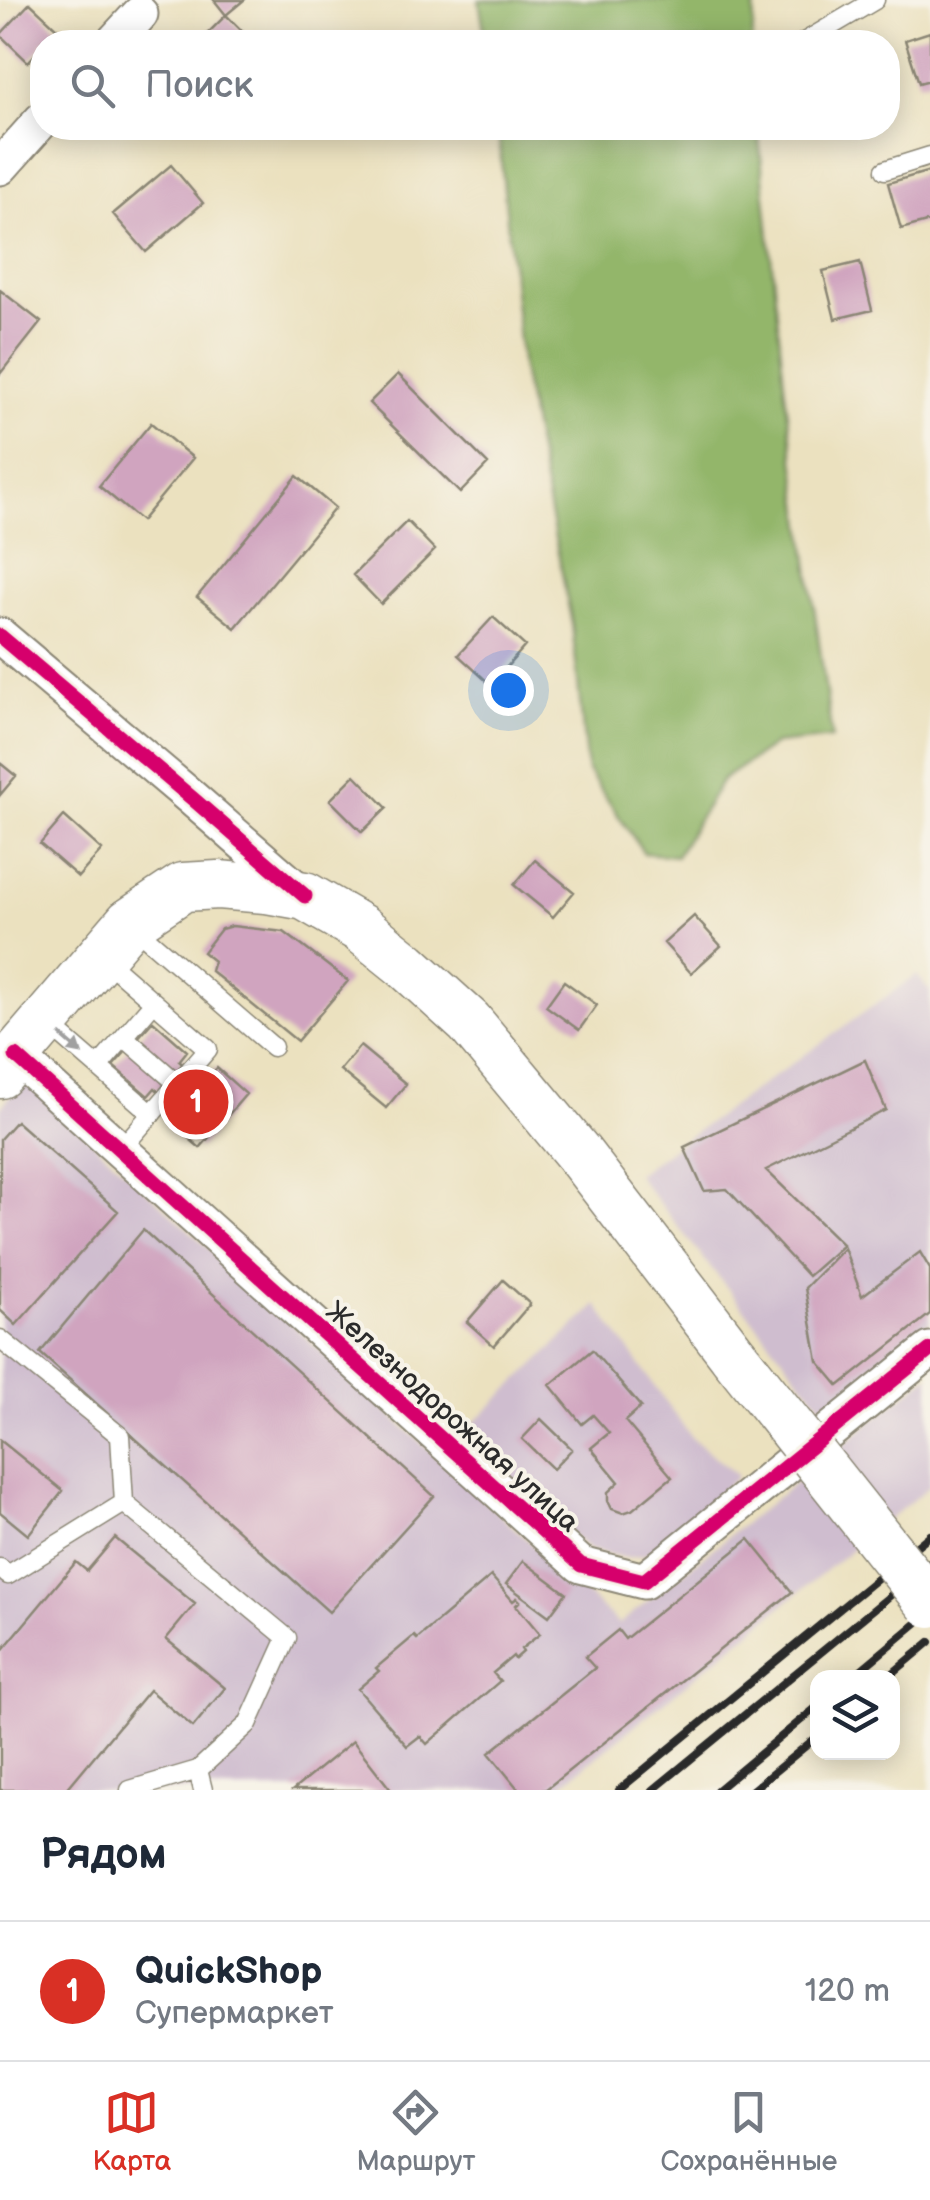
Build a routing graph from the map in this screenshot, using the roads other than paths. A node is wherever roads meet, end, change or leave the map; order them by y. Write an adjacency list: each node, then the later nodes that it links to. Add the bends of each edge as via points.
1 (875, 0): 4 (lane)
2 (140, 14): 3 (street)
3 (125, 30)
4 (824, 30)
5 (30, 133): 7 (street)
6 (930, 156): 8 (lane)
7 (0, 167)
8 (885, 170)
9 (0, 636): 10 (street)
10 (305, 896): 11 (main road, via 182,888); 24 (main road, bridge, via 360,928 469,1022)
11 (115, 939): 12 (lane); 14 (lane); 15 (main road)
12 (154, 1002): 13 (lane); 17 (lane, via 208,1049)
13 (124, 1037): 16 (lane); 17 (lane)
14 (273, 1047)
15 (20, 1050): 16 (lane, one-way to 16); 19 (street, Железнодорожная улица)
16 (98, 1066): 18 (lane)
17 (178, 1084): 18 (lane)
18 (152, 1114): 19 (lane)
19 (120, 1150): 21 (street, Железнодорожная улица, via 582,1565 644,1580)
20 (0, 1338): 22 (lane, via 120,1436)
21 (930, 1350)
22 (124, 1503): 23 (lane, via 8,1575); 25 (lane, via 287,1638 248,1724)
23 (0, 1568)
24 (930, 1604)
25 (198, 1770): 26 (lane); 27 (lane)
26 (130, 1790)
27 (203, 1790)

